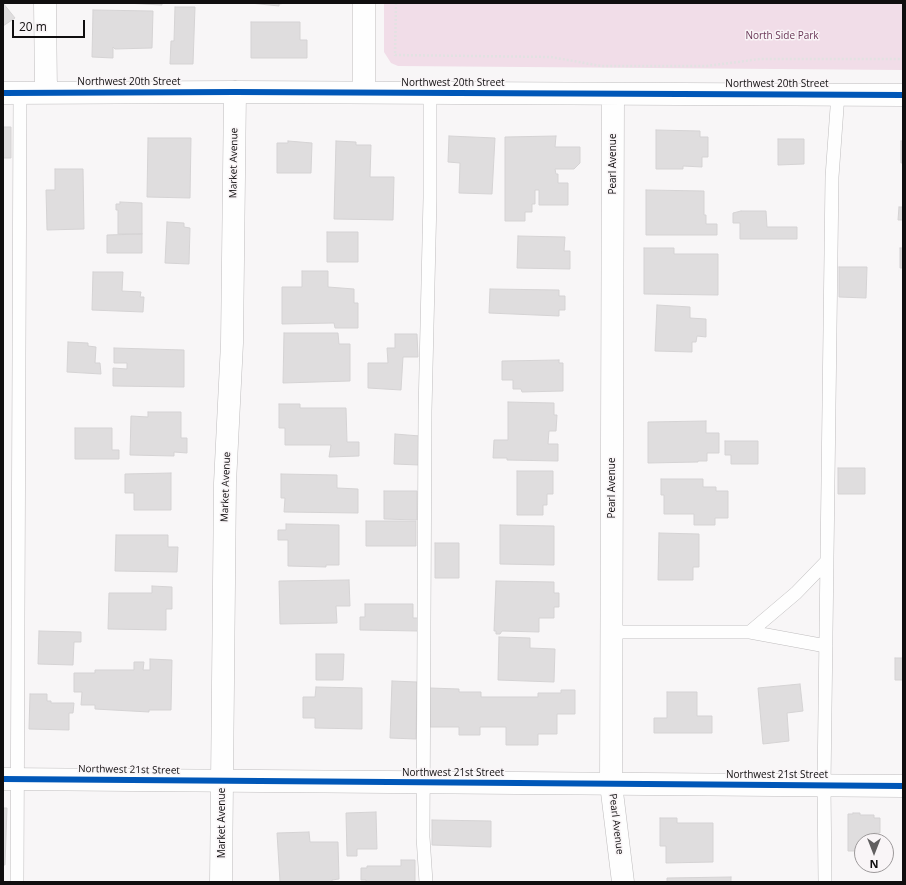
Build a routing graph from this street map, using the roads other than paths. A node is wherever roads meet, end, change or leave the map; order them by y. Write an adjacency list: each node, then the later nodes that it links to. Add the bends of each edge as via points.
1 (45, 3): 6 (street)
2 (364, 3): 4 (street)
3 (235, 92): 4 (street, Northwest 20th Street); 6 (street, Northwest 20th Street); 16 (street, Market Avenue, via 232,343 225,483)
4 (364, 92): 7 (street, Northwest 20th Street)
5 (12, 93): 6 (street, Northwest 20th Street); 15 (lane)
6 (46, 93)
7 (430, 93): 8 (street, Northwest 20th Street); 17 (lane)
8 (614, 94): 9 (street, Northwest 20th Street); 12 (street, Pearl Avenue)
9 (838, 94): 10 (street, Northwest 20th Street); 11 (lane, via 832,177)
10 (903, 95)
11 (827, 561): 13 (lane, via 796,593); 14 (lane)
12 (611, 632): 13 (lane); 18 (street, Pearl Avenue)
13 (750, 632): 14 (lane)
14 (826, 646): 19 (lane)
15 (10, 779): 16 (street, Northwest 21st Street); 21 (lane)
16 (222, 781): 17 (street, Northwest 21st Street); 22 (street, Market Avenue)
17 (423, 782): 18 (street, Northwest 21st Street); 23 (lane)
18 (611, 784): 19 (street, Northwest 21st Street); 24 (street, Pearl Avenue)
19 (824, 785): 20 (street, Northwest 21st Street); 25 (lane)
20 (903, 786)
21 (17, 882)
22 (221, 882)
23 (426, 882)
24 (624, 882)
25 (825, 882)

